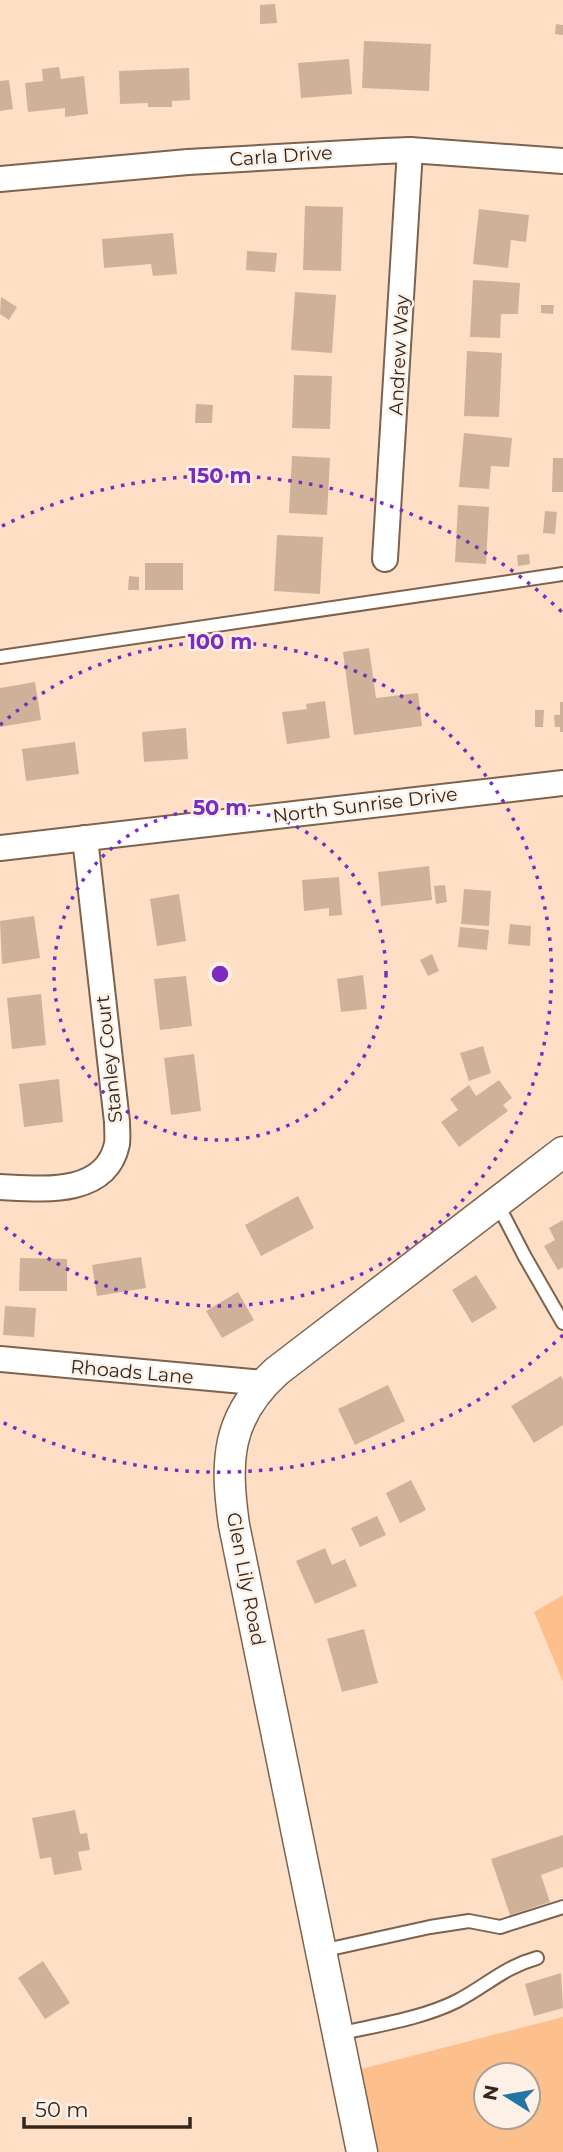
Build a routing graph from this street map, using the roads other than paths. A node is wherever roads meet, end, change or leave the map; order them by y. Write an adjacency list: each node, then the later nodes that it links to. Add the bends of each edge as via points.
1 (410, 150): 2 (street, Carla Drive); 3 (street, Carla Drive); 4 (street, Andrew Way)
2 (563, 162)
3 (0, 178)
4 (385, 559)
5 (563, 574): 6 (lane)
6 (0, 657)
7 (563, 783): 8 (street, North Sunrise Drive)
8 (85, 838): 9 (street, North Sunrise Drive); 11 (street, Stanley Court, via 117,1143 110,1162 96,1176 78,1184 59,1190)
9 (0, 848)
10 (563, 1152): 12 (street, Glen Lily Road)
11 (0, 1187)
12 (497, 1202): 13 (lane); 15 (street, Glen Lily Road)
13 (563, 1323)
14 (0, 1359): 15 (street, Rhoads Lane)
15 (264, 1383): 17 (street, Glen Lily Road, via 239,1419 229,1486)
16 (563, 1907): 17 (lane, via 500,1927 469,1921)
17 (321, 1951): 19 (street, Glen Lily Road)
18 (537, 1958): 19 (lane, via 515,1964 456,2001)
19 (337, 2034): 20 (street, Glen Lily Road)
20 (362, 2152)

